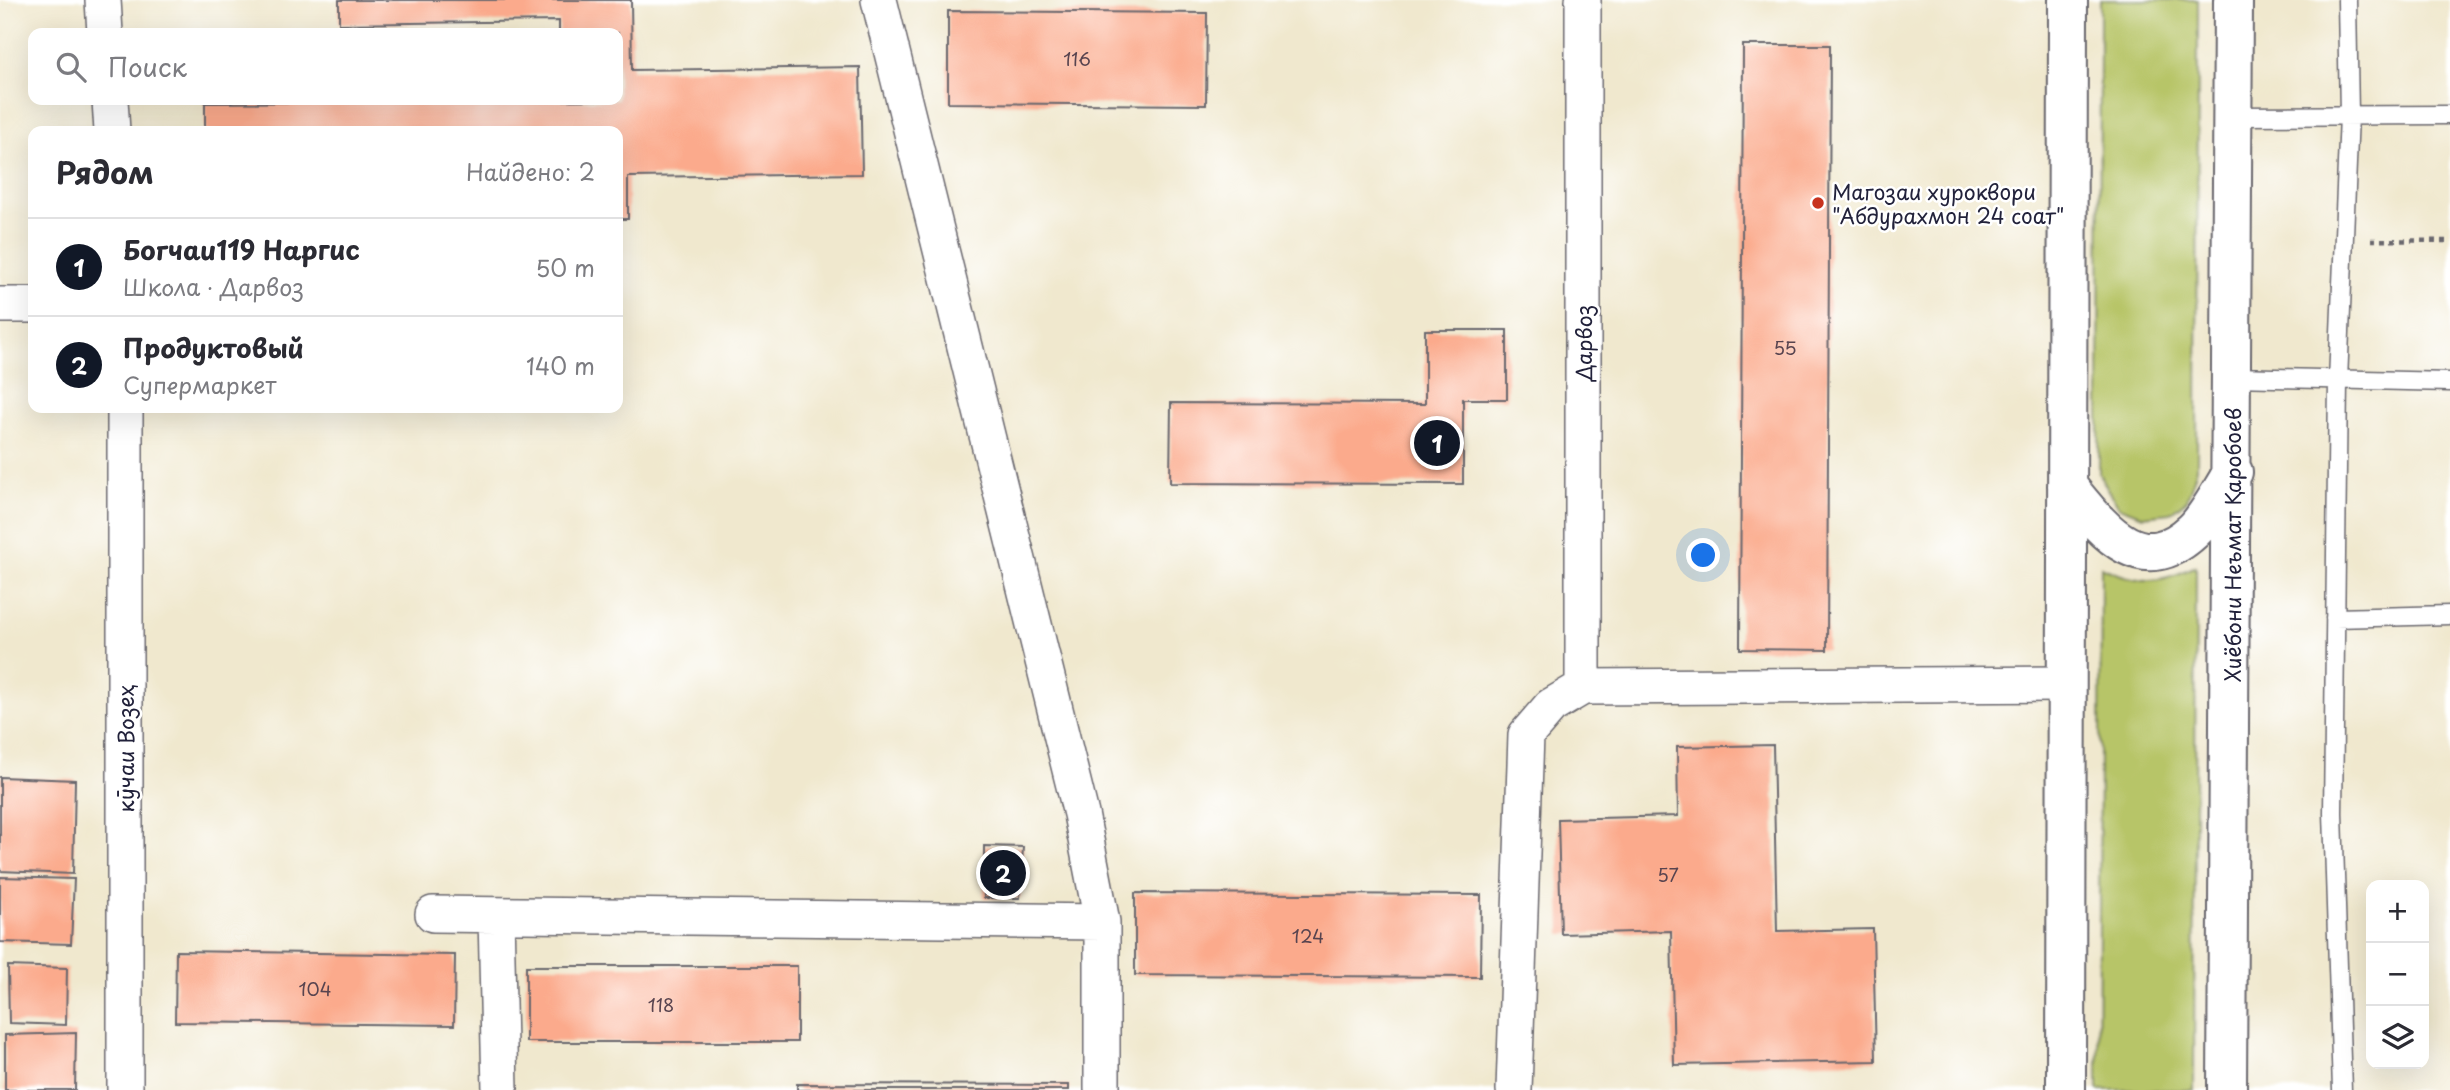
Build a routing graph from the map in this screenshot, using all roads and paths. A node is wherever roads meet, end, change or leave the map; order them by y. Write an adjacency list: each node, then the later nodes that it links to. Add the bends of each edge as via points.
1 (103, 0): 7 (street)
2 (879, 0): 29 (street, via 1081,814)
3 (1583, 0): 26 (street, Дарвоз)
4 (2068, 0): 22 (highway)
5 (2233, 0): 11 (highway, Хиёбони Неъмат Қаробоев)
6 (2347, 0): 9 (lane)
7 (105, 28)
8 (110, 105): 12 (street)
9 (2349, 115): 10 (lane); 11 (lane); 13 (lane)
10 (2450, 115)
11 (2232, 117): 17 (highway, Хиёбони Неъмат Қаробоев)
12 (113, 126)
13 (2342, 239): 14 (path); 18 (lane)
14 (2450, 241)
15 (0, 304): 16 (street)
16 (28, 305)
17 (2232, 377): 18 (lane); 21 (highway, Хиёбони Неъмат Қаробоев)
18 (2338, 381): 19 (lane); 24 (lane)
19 (2450, 382)
20 (125, 413): 30 (street, кӯчаи Возеҳ)
21 (2232, 472): 22 (highway, via 2194,530 2163,551 2133,549 2105,532); 35 (highway, Хиёбони Неъмат Қаробоев)
22 (2067, 486): 25 (highway)
23 (2450, 615): 24 (lane)
24 (2335, 618): 36 (lane, via 2333,813)
25 (2067, 684): 26 (street); 34 (highway)
26 (1583, 687): 33 (street, via 1551,706 1526,735)
27 (433, 914): 28 (street)
28 (496, 915): 29 (street); 31 (street)
29 (1102, 922): 32 (street)
30 (125, 1090)
31 (500, 1090)
32 (1102, 1090)
33 (1514, 1090)
34 (2066, 1090)
35 (2227, 1090)
36 (2342, 1090)

